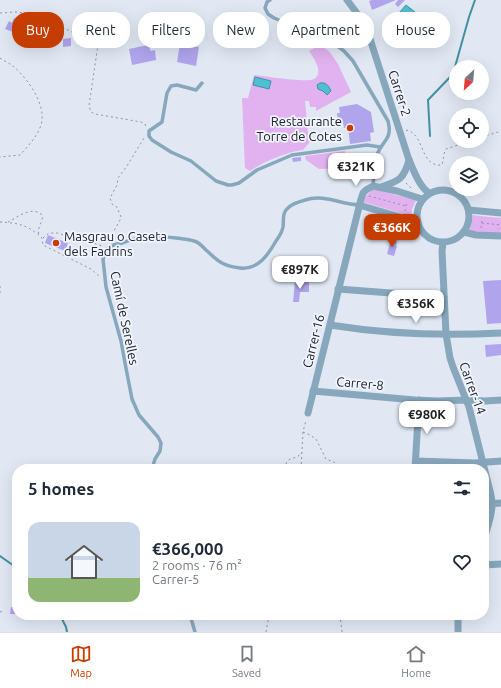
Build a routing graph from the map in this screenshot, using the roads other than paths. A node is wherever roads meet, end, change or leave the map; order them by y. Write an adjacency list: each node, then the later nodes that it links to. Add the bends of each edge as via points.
1 (270, 0): 4 (lane, via 265,8 268,14 332,42 353,61 389,123 389,136)
2 (347, 0): 5 (street, Carrer-2, via 359,16 370,39)
3 (202, 83): 4 (lane, via 196,90 178,85 171,86 166,93 162,122 149,131 150,138 191,161 216,181 224,184 239,183 257,170 292,155 367,145)
4 (380, 147): 6 (lane, via 376,160)
5 (409, 160): 6 (street, via 407,168 396,182); 7 (street, Carrer-2, via 418,179)
6 (376, 187): 8 (street); 9 (street, Carrer-16, via 366,190)
7 (429, 193): 8 (street); 10 (street, via 436,190 453,192 460,196)
8 (422, 199): 12 (street, via 418,206)
9 (359, 205): 12 (street); 16 (street, Carrer-16); 28 (lane, Camí de Serelles, via 321,198 307,199 290,206 284,212 283,228 273,247 261,262 250,268 223,265 200,244 191,240 149,236 108,248 103,260 106,283 132,399 139,415 161,443)
10 (469, 210): 11 (street); 13 (street, via 469,222)
11 (501, 213)
12 (416, 222): 15 (street, via 426,237)
13 (464, 232): 14 (street); 15 (street, via 459,237)
14 (501, 236)
15 (443, 243): 17 (street, Carrer-14)
16 (338, 289): 17 (street); 18 (street, Carrer-16)
17 (444, 297): 20 (street, Carrer-14)
18 (330, 325): 20 (street); 21 (street, Carrer-16)
19 (501, 333): 20 (street)
20 (446, 334): 23 (street, Carrer-14, via 451,362)
21 (313, 391): 22 (street, Carrer-8); 25 (street, Carrer-16)
22 (419, 400): 23 (street, Carrer-8); 29 (street)
23 (466, 400): 24 (street, Carrer-8); 27 (street, Carrer-14)
24 (501, 400)
25 (308, 413)
26 (501, 461): 27 (street)
27 (483, 463): 30 (street)
28 (153, 464)
29 (415, 464)
30 (426, 464)
31 (489, 487): 33 (street, Carrer-14)
32 (501, 503): 33 (street)
33 (492, 504): 34 (street, Carrer-14)
34 (489, 520)
35 (501, 564): 36 (street)
36 (489, 565)
37 (191, 620): 39 (lane)
38 (458, 620): 40 (street)
39 (195, 632)
40 (458, 632)

